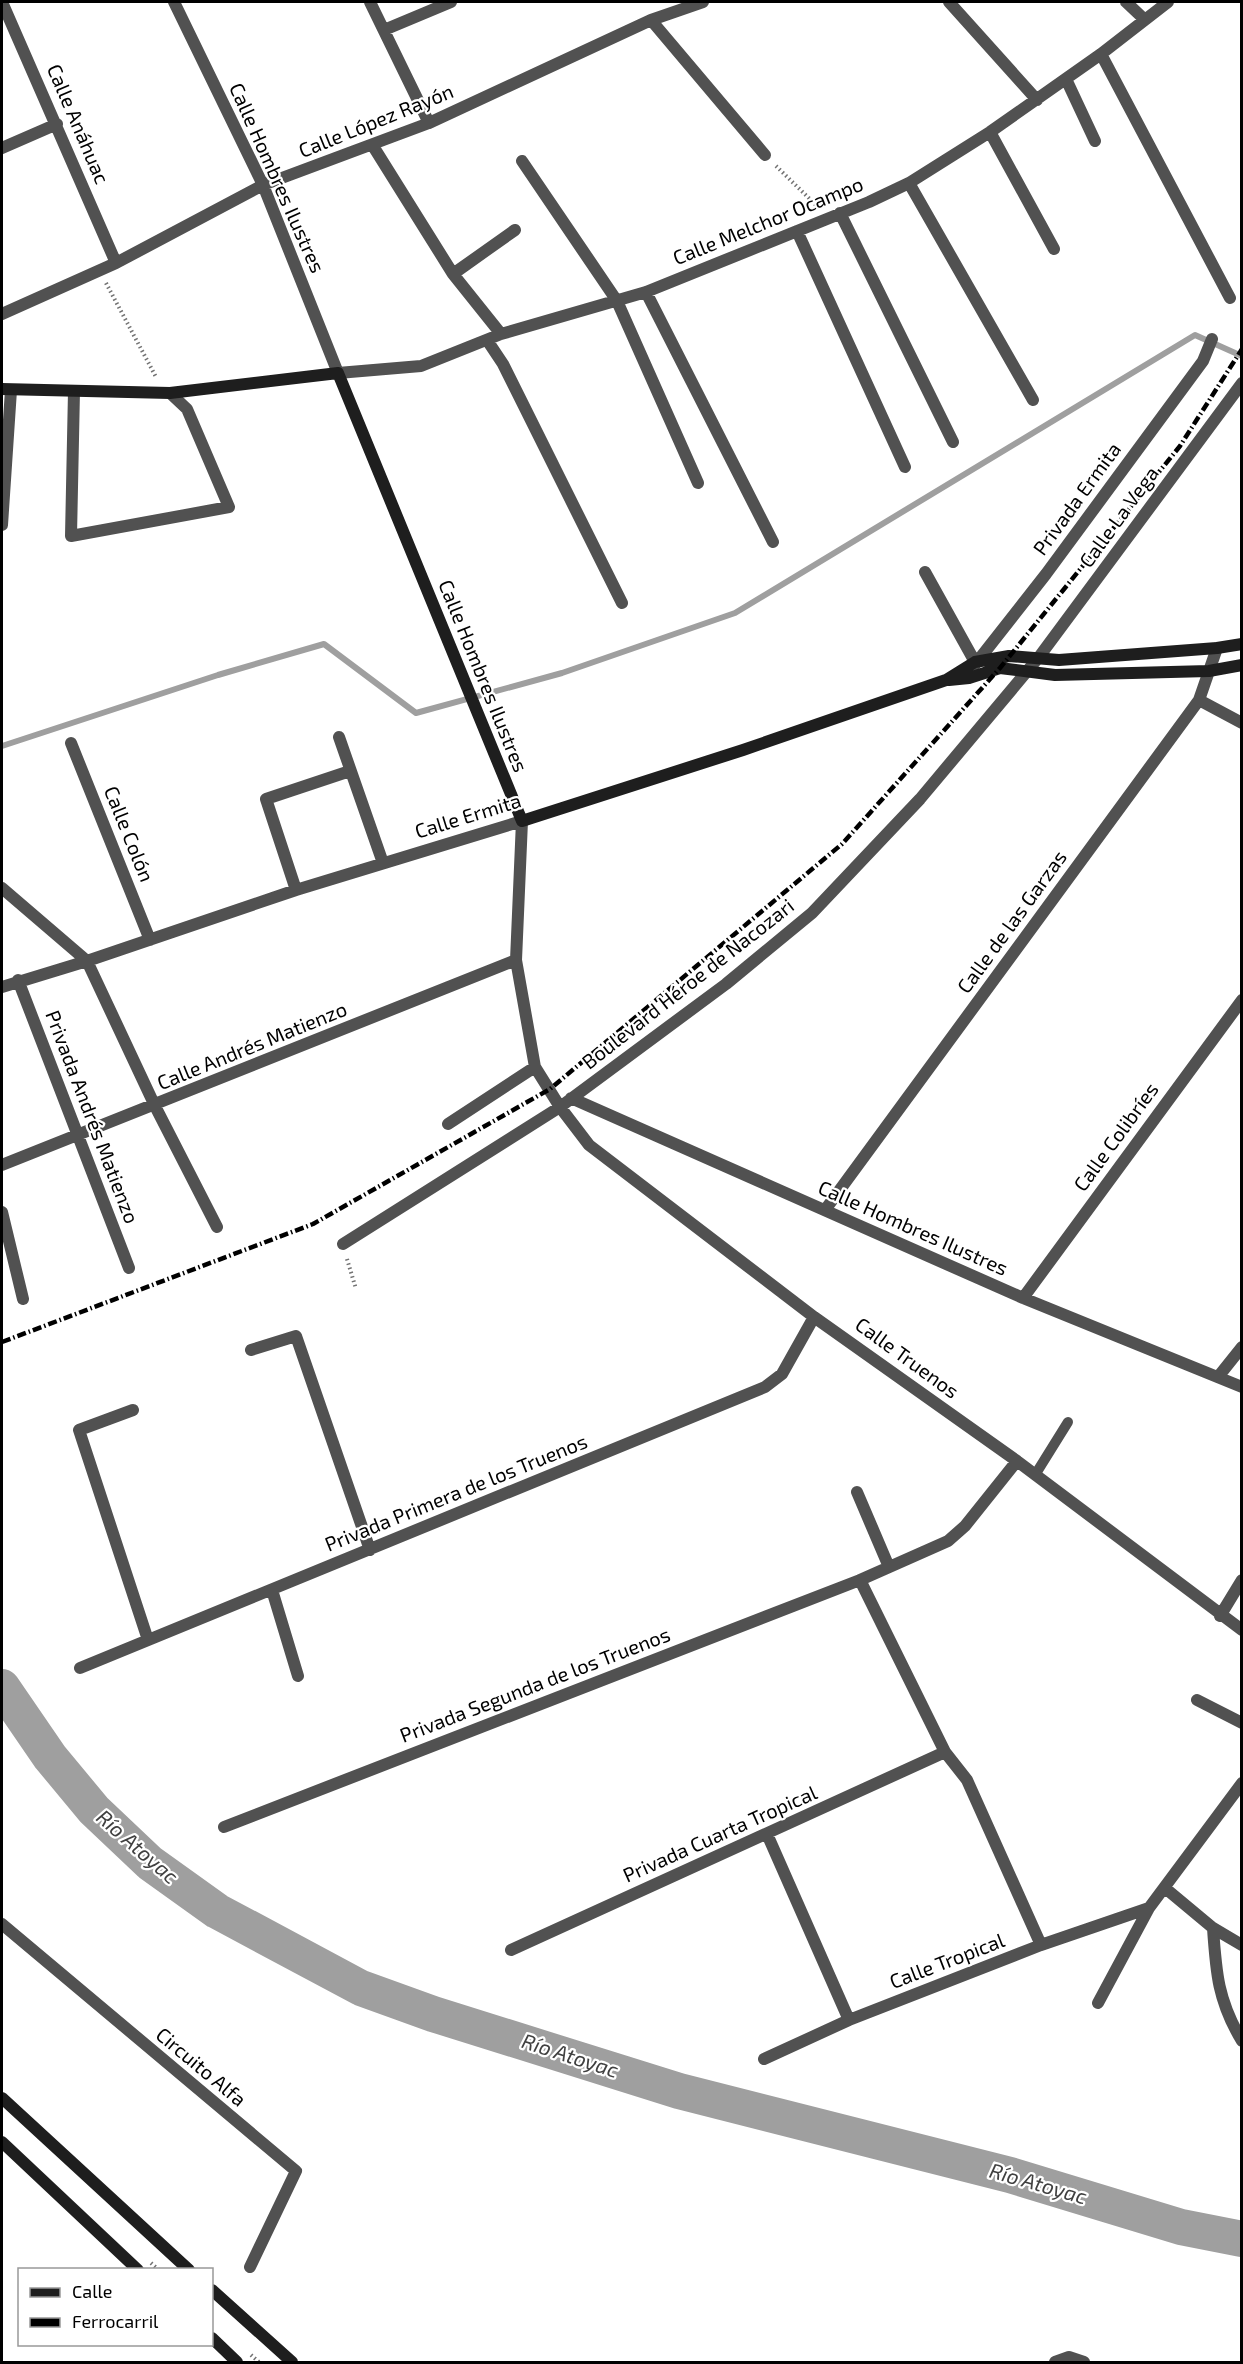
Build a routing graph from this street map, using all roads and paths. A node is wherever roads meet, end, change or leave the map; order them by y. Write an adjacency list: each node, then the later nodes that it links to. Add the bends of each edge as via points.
1 (2, 2): 16 (street, Calle Anáhuac)
2 (174, 2): 24 (street, Calle Hombres Ilustres)
3 (370, 2): 11 (street)
4 (451, 2): 11 (street)
5 (703, 2): 10 (street, Calle López Rayón)
6 (949, 2): 14 (street)
7 (1126, 2): 9 (street)
8 (1168, 2): 9 (street, Calle Melchor Ocampo)
9 (1144, 19): 12 (street, Calle Melchor Ocampo)
10 (651, 20): 15 (street, Calle López Rayón); 21 (street)
11 (384, 30): 15 (street)
12 (1101, 54): 13 (street, Calle Melchor Ocampo); 33 (street)
13 (1066, 79): 14 (street, Calle Melchor Ocampo); 18 (street)
14 (1037, 100): 17 (street, Calle Melchor Ocampo)
15 (429, 123): 19 (street, Calle López Rayón)
16 (57, 124): 20 (street); 29 (street, Calle Anáhuac)
17 (990, 132): 23 (street, Calle Melchor Ocampo); 28 (street)
18 (1095, 141)
19 (373, 146): 24 (street, Calle López Rayón); 30 (street)
20 (2, 148)
21 (765, 155): 25 (path)
22 (522, 161): 34 (street)
23 (909, 183): 25 (street, Calle Melchor Ocampo); 45 (street)
24 (263, 185): 29 (street, Calle López Rayón); 39 (street, Calle Hombres Ilustres)
25 (834, 215): 27 (street, Calle Melchor Ocampo); 46 (street)
26 (515, 230): 30 (street)
27 (797, 231): 32 (street, Calle Melchor Ocampo); 47 (street)
28 (1054, 249)
29 (116, 263): 35 (street, Calle López Rayón)
30 (453, 274): 36 (street)
31 (106, 282): 40 (path)
32 (646, 292): 34 (street, Calle Melchor Ocampo); 50 (street)
33 (1230, 298)
34 (617, 301): 36 (street, Calle Melchor Ocampo); 48 (street)
35 (2, 314)
36 (501, 334): 38 (street, Calle Melchor Ocampo)
37 (1212, 339): 56 (street, Privada Ermita, via 1203,361 1046,574)
38 (487, 340): 39 (street, Calle Melchor Ocampo, via 421,366); 52 (street, via 503,364)
39 (338, 374): 44 (street); 67 (street, Calle Hombres Ilustres)
40 (156, 376)
41 (1242, 383): 55 (street, Calle La Vega)
42 (6, 390): 43 (street); 49 (street)
43 (74, 391): 44 (street); 44 (street, via 71,536 229,507 188,410)
44 (170, 393)
45 (1033, 400)
46 (953, 442)
47 (906, 467)
48 (698, 483)
49 (2, 525)
50 (773, 542)
51 (924, 572): 56 (street)
52 (622, 603)
53 (1242, 644): 54 (street)
54 (1217, 648): 55 (street, via 1059,660); 58 (street, Calle de las Garzas)
55 (1039, 657): 56 (street, via 1009,656); 59 (street, Calle La Vega)
56 (975, 662): 60 (street, Privada Ermita); 61 (street, Calle Ermita)
57 (1242, 665): 58 (street, Calle Ermita)
58 (1209, 671): 59 (street, Calle Ermita, via 1055,675); 62 (street, Calle de las Garzas)
59 (1026, 672): 60 (street, Calle Ermita, via 1000,668); 78 (street, Boulevard Héroe de Nacozari, via 920,799 812,913 726,984)
60 (969, 678): 61 (street, Calle Ermita)
61 (946, 680): 67 (street, Calle Ermita)
62 (1199, 700): 63 (street); 84 (street, Calle de las Garzas)
63 (1242, 723)
64 (339, 737): 66 (street)
65 (71, 743): 71 (street, Calle Colón)
66 (350, 771): 68 (street); 70 (street, via 266,799)
67 (522, 820): 68 (street, Calle Ermita); 72 (street, Calle Hombres Ilustres)
68 (383, 863): 70 (street, Calle Ermita)
69 (2, 888): 73 (street)
70 (296, 890): 71 (street, Calle Ermita)
71 (150, 940): 73 (street, Calle Ermita)
72 (516, 960): 77 (street, Calle Hombres Ilustres); 79 (street, Calle Andrés Matienzo)
73 (87, 961): 74 (street, Calle Ermita); 79 (street)
74 (18, 980): 75 (street, Calle Ermita); 82 (street, Privada Andrés Matienzo)
75 (2, 987)
76 (1242, 1000): 90 (street, Calle Colibríes)
77 (536, 1067): 80 (street, Calle Hombres Ilustres); 81 (street)
78 (572, 1098): 80 (street, Boulevard Héroe de Nacozari); 84 (street, Calle Hombres Ilustres)
79 (155, 1106): 82 (street, Calle Andrés Matienzo); 86 (street)
80 (560, 1107): 87 (street, Boulevard Héroe de Nacozari); 92 (street, Calle Truenos, via 589,1145)
81 (448, 1124)
82 (79, 1135): 83 (street, Calle Andrés Matienzo); 88 (street, Privada Andrés Matienzo)
83 (2, 1165)
84 (825, 1210): 90 (street, Calle Hombres Ilustres)
85 (2, 1212): 91 (street)
86 (217, 1227)
87 (343, 1244): 89 (path)
88 (129, 1268)
89 (356, 1289)
90 (1023, 1298): 95 (street, Calle Hombres Ilustres)
91 (23, 1299)
92 (814, 1317): 99 (street, Calle Truenos); 102 (street, Privada Primera de los Truenos, via 782,1374 765,1387)
93 (1242, 1347): 95 (street)
94 (251, 1350): 102 (street, via 296,1336)
95 (1218, 1377): 96 (street, Calle Hombres Ilustres)
96 (1242, 1387)
97 (133, 1410): 109 (street, via 79,1430)
98 (1068, 1422): 100 (lane)
99 (1017, 1461): 100 (street, Calle Truenos); 103 (street, Privada Segunda de los Truenos, via 965,1526 948,1541)
100 (1035, 1475): 107 (street, Calle Truenos)
101 (857, 1492): 103 (street)
102 (370, 1550): 106 (street, Privada Primera de los Truenos)
103 (889, 1567): 104 (street, Privada Segunda de los Truenos)
104 (860, 1580): 114 (street); 116 (street, Privada Segunda de los Truenos)
105 (1242, 1580): 107 (street)
106 (272, 1590): 109 (street, Privada Primera de los Truenos); 111 (street)
107 (1220, 1616): 108 (street, Calle Truenos)
108 (1242, 1630)
109 (148, 1641): 110 (street, Privada Primera de los Truenos)
110 (80, 1668)
111 (298, 1676)
112 (1197, 1700): 113 (street)
113 (1242, 1723)
114 (945, 1752): 117 (street, Privada Cuarta Tropical); 123 (street, via 967,1780)
115 (1242, 1783): 118 (street)
116 (224, 1827)
117 (767, 1834): 124 (street, Privada Cuarta Tropical); 126 (street)
118 (1165, 1888): 119 (street); 121 (street)
119 (1149, 1908): 123 (street, Calle Tropical); 125 (street)
120 (2, 1924): 131 (street, Circuito Alfa, via 296,2171)
121 (1213, 1928): 122 (street); 127 (street, via 1217,1986)
122 (1242, 1944)
123 (1041, 1945): 126 (street, Calle Tropical)
124 (511, 1950)
125 (1098, 2003)
126 (849, 2020): 128 (street, Calle Tropical)
127 (1242, 2041)
128 (764, 2059)
129 (2, 2098): 133 (street)
130 (2, 2142): 132 (street)
131 (250, 2267)
132 (136, 2268)
133 (187, 2268)
134 (213, 2291): 137 (street)
135 (213, 2339): 136 (street)
136 (237, 2362)
137 (292, 2362)
138 (1055, 2362): 139 (street, via 1069,2357)
139 (1084, 2362)

